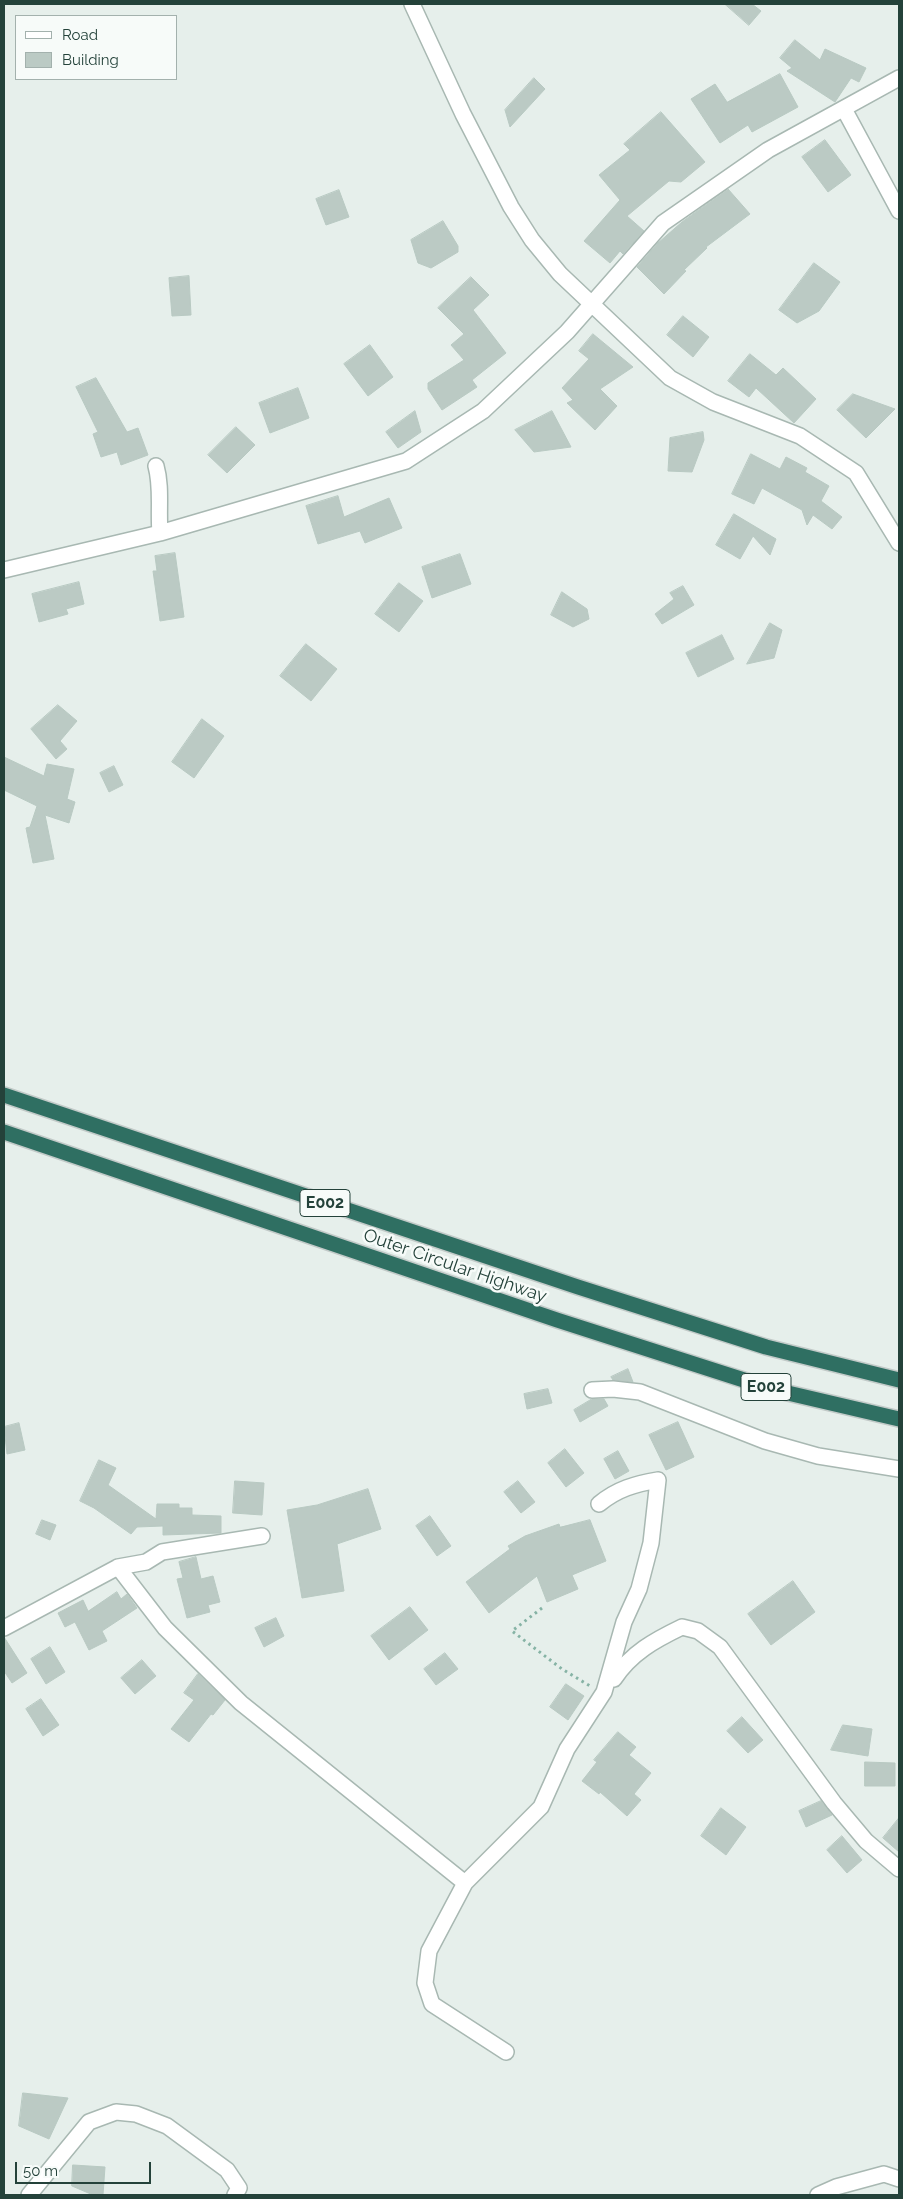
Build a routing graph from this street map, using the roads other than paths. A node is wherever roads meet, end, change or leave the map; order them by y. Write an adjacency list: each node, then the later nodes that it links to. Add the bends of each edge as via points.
1 (412, 4): 5 (street, via 463,114 512,207 532,240)
2 (899, 78): 3 (street)
3 (844, 109): 4 (street); 5 (street, via 768,150 663,223)
4 (899, 211)
5 (590, 303): 7 (street, via 567,332 483,411 406,461); 8 (street, via 670,378 713,402 800,436 856,473)
6 (156, 466): 7 (street, via 160,480)
7 (160, 533): 9 (street)
8 (899, 544)
9 (4, 570)
10 (4, 1095): 12 (highway, Outer Circular Highway / E002, via 766,1347)
11 (4, 1132): 14 (highway, Outer Circular Highway / E002, via 775,1390)
12 (899, 1380)
13 (592, 1390): 15 (street, via 640,1392 765,1441 818,1456)
14 (899, 1419)
15 (899, 1469)
16 (599, 1504): 20 (street, via 610,1494 634,1484 658,1480 651,1543)
17 (262, 1536): 18 (street, via 162,1552 146,1562)
18 (118, 1566): 19 (street); 22 (street, via 165,1628 241,1703)
19 (4, 1628)
20 (604, 1692): 21 (street, via 624,1663 651,1642 682,1627 698,1631 720,1647 834,1803 866,1841); 22 (street, via 567,1749 541,1807)
21 (899, 1868)
22 (466, 1883): 23 (street, via 429,1951 425,1983 432,2004)
23 (506, 2052)
24 (899, 2179): 27 (street, via 884,2174)
25 (29, 2195): 26 (street, via 89,2122 116,2112 136,2114 167,2126 227,2170 239,2188)
26 (235, 2195)
27 (818, 2195)

